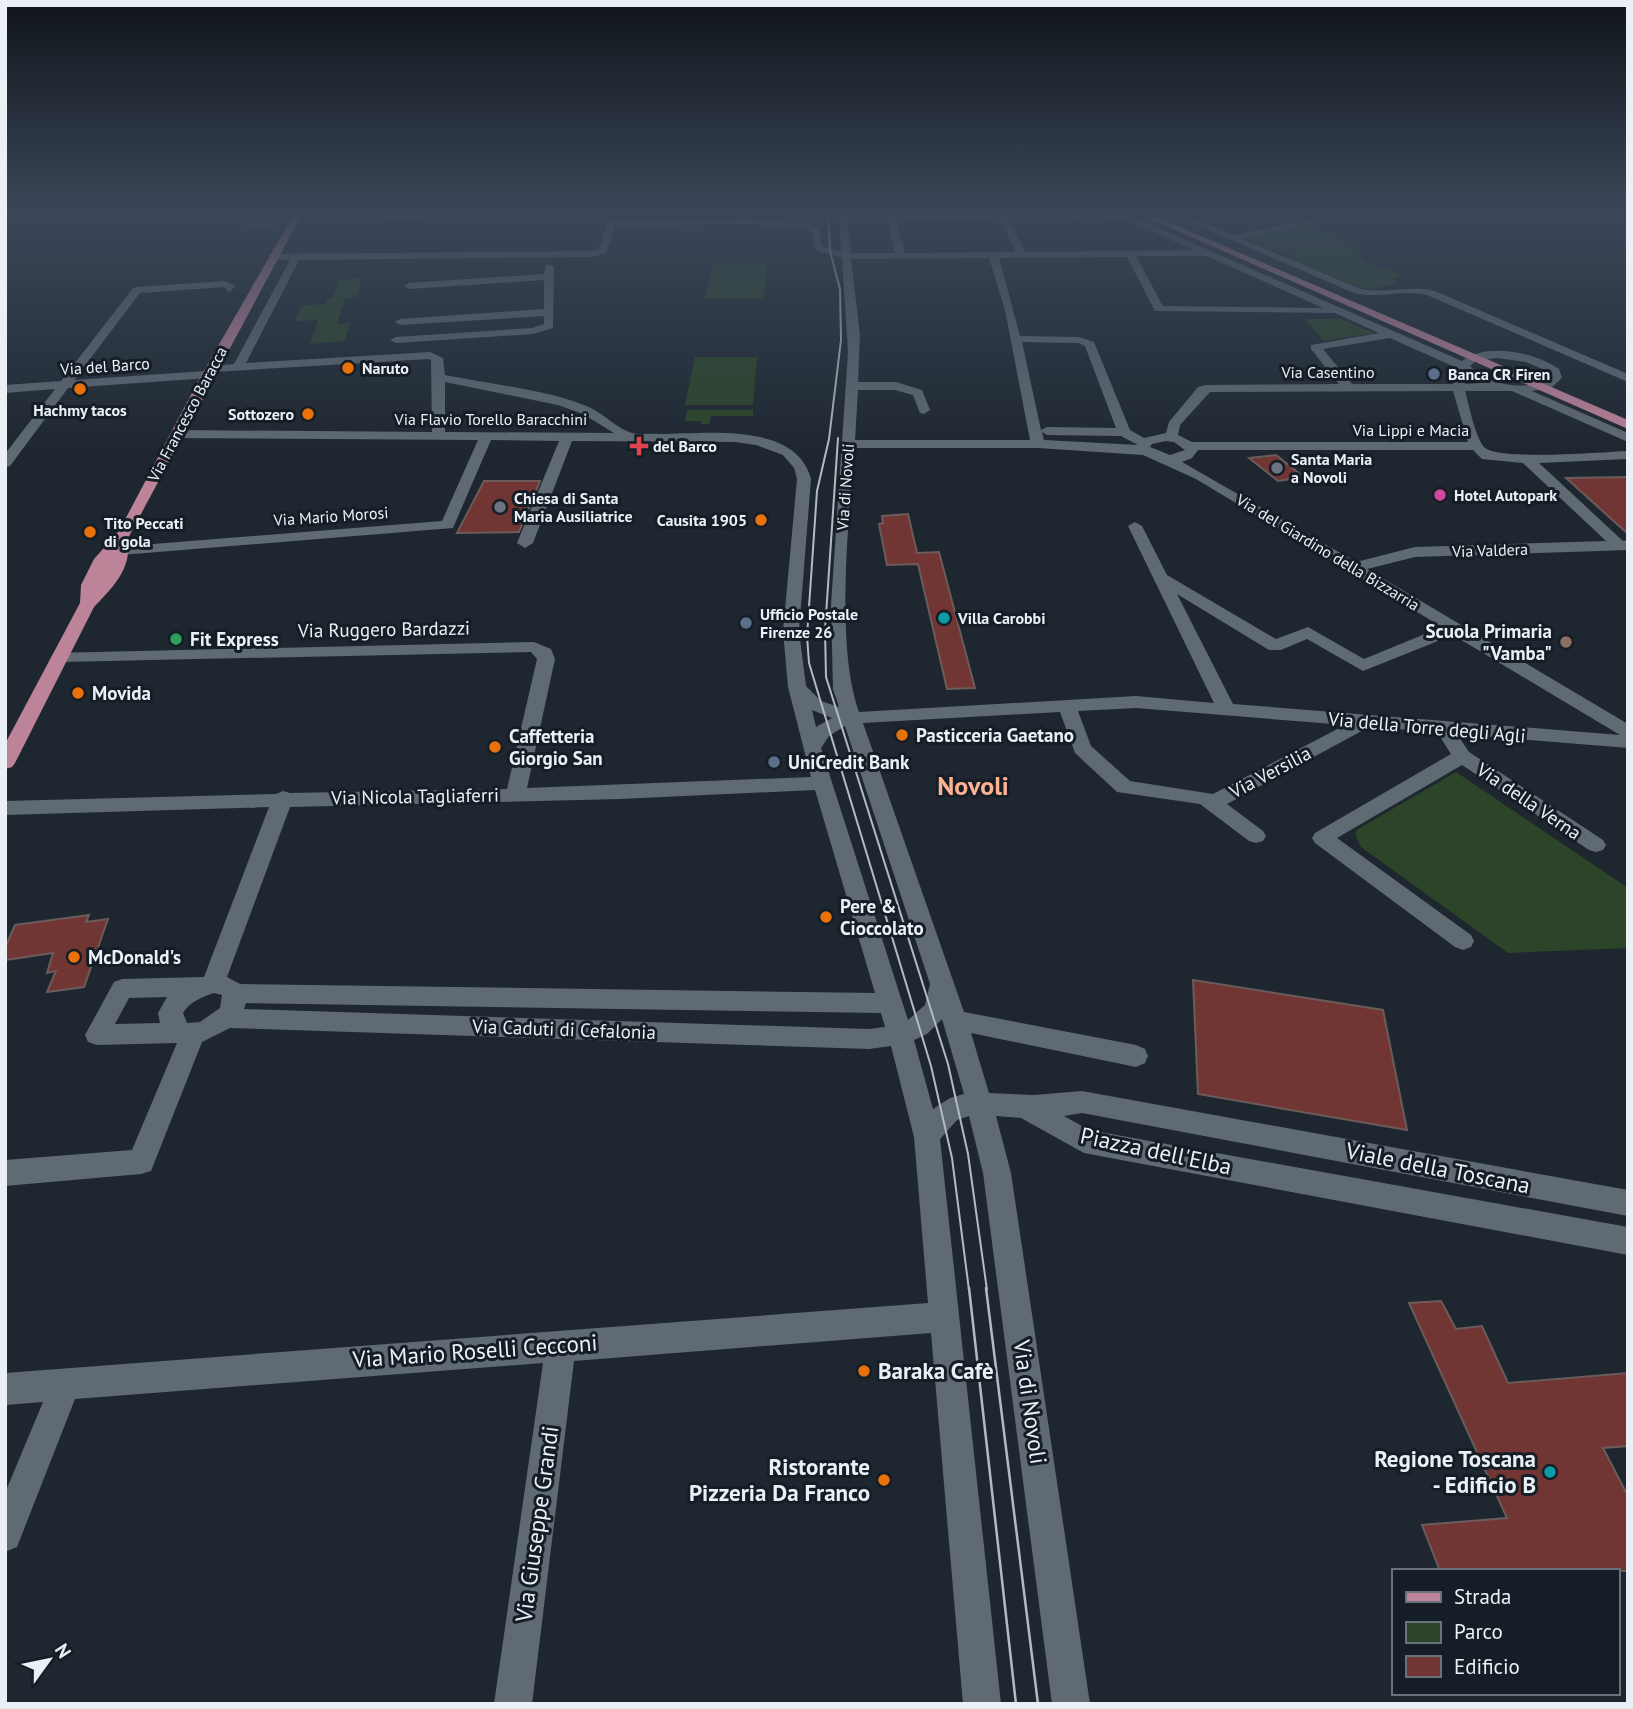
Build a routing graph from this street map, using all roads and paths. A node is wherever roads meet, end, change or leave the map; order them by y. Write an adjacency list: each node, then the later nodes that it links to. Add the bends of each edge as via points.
1 (134, 294): 34 (street)
2 (252, 294): 31 (main road, Via Francesco Baracca)
3 (277, 294): 30 (street, Via Francesco Baracca)
4 (407, 294): 17 (street)
5 (465, 294): 18 (street)
6 (490, 294): 18 (street)
7 (549, 294): 21 (street)
8 (850, 294): 36 (street, Via di Novoli, via 855,335)
9 (1004, 294): 24 (street)
10 (1151, 294): 20 (street, via 1159,309)
11 (1303, 294): 20 (street)
12 (1323, 294): 28 (main road)
13 (1328, 294): 28 (main road)
14 (1372, 294): 15 (street)
15 (1391, 294)
16 (1433, 294): 27 (street)
17 (406, 298)
18 (476, 299): 21 (street); 22 (street)
19 (403, 310): 22 (street)
20 (1341, 311): 23 (street)
21 (549, 312): 25 (street, via 549,326 533,331)
22 (400, 322): 25 (street)
23 (1394, 334): 28 (street); 37 (street, via 1315,347)
24 (1016, 339): 44 (street, via 1090,344); 50 (street)
25 (396, 340): 26 (street)
26 (391, 356): 30 (street, Via del Barco); 32 (street, Via del Barco, via 434,356)
27 (1576, 356): 29 (street); 33 (street)
28 (1473, 360): 29 (street, via 1513,356); 35 (main road); 38 (street, via 1468,373); 39 (street)
29 (1542, 363): 35 (street, via 1556,373 1555,380)
30 (238, 367): 31 (street, Via del Barco)
31 (209, 371): 34 (street, Via del Barco); 45 (main road, Via Francesco Baracca)
32 (439, 377): 46 (street); 49 (street, via 561,402 587,411)
33 (1628, 378)
34 (63, 385): 40 (street, Via del Barco); 60 (street)
35 (1544, 385): 38 (street); 42 (main road); 43 (main road)
36 (851, 386): 41 (street, via 896,386 918,393); 53 (street, Via di Novoli)
37 (1348, 387): 39 (street, Via Casentino); 51 (street, Via Casentino, via 1205,389 1174,425)
38 (1512, 387): 39 (street, Via Casentino); 52 (street)
39 (1462, 388): 54 (street, via 1483,441)
40 (5, 389)
41 (924, 410)
42 (1628, 418)
43 (1628, 425)
44 (1124, 432): 50 (street, Via Lippi e Macia); 55 (street)
45 (176, 434): 46 (street, Via Flavio Torello Baracchini); 65 (main road, Via Francesco Baracca)
46 (438, 436): 47 (street, Via Flavio Torello Baracchini)
47 (486, 436): 48 (street, Via Flavio Torello Baracchini); 65 (street, Via Mario Morosi, via 448,524)
48 (567, 436): 49 (street, Via Flavio Torello Baracchini); 63 (street)
49 (629, 437): 70 (street, Via Flavio Torello Baracchini, via 756,441 785,450 798,463 804,479 791,631)
50 (1036, 437): 53 (street, Via Lippi e Macia); 55 (street, Via Lippi e Macia)
51 (1171, 438): 55 (street, Via Lippi e Macia, via 1154,438); 56 (street, Via Lippi e Macia)
52 (1628, 438)
53 (848, 444): 73 (street, Via di Novoli, via 838,640 842,689)
54 (1476, 446): 56 (street, Via Lippi e Macia); 58 (street, Via Lippi e Macia, via 1487,457)
55 (1145, 447): 57 (street, Via Lippi e Macia)
56 (1189, 451): 57 (street, Via Lippi e Macia); 61 (street, Via del Giardino della Bizzarria)
57 (1166, 459): 61 (street, Via del Giardino della Bizzarria)
58 (1527, 459): 59 (street, Via Lippi e Macia, via 1606,455); 64 (street)
59 (1623, 460)
60 (5, 463)
61 (1201, 476): 66 (street, Via del Giardino della Bizzarria)
62 (1135, 526): 67 (street)
63 (525, 543)
64 (1623, 545): 66 (street, Via Valdera, via 1405,553)
65 (121, 546): 69 (main road, Via Francesco Baracca, via 122,557 108,583 88,603)
66 (1354, 567): 68 (street, Via del Giardino della Bizzarria)
67 (1163, 578): 68 (street, Via del Giardino della Bizzarria, via 1275,646 1308,632 1363,666); 72 (street)
68 (1455, 628): 76 (street, Via del Giardino della Bizzarria)
69 (61, 657): 80 (main road, Via Francesco Baracca); 82 (street, Via Ruggero Bardazzi, via 540,649 546,659)
70 (797, 687): 73 (street, via 815,705); 78 (street)
71 (1067, 705): 72 (street, Via della Torre degli Agli, via 1132,702); 73 (street, Via della Torre degli Agli); 84 (street, Via Versilia, via 1082,749 1124,787 1205,798)
72 (1226, 709): 74 (street, Via della Torre degli Agli)
73 (851, 718): 78 (street, via 827,727); 89 (street, Via di Novoli)
74 (1366, 721): 75 (street, Via della Torre degli Agli); 84 (street, Via Versilia)
75 (1444, 729): 77 (street, Via della Torre degli Agli); 79 (street)
76 (1628, 732)
77 (1628, 742)
78 (812, 748): 81 (street)
79 (1462, 756): 87 (street, Via della Verna); 88 (street, via 1322,838)
80 (5, 763)
81 (824, 783): 82 (street, Via Nicola Tagliaferri); 91 (street)
82 (516, 795): 83 (street, Via Nicola Tagliaferri)
83 (283, 798): 85 (street, Via Nicola Tagliaferri); 90 (street)
84 (1212, 803): 86 (street, Via Versilia)
85 (5, 808)
86 (1256, 836)
87 (1596, 845)
88 (1463, 941)
89 (942, 984): 93 (street, Via di Novoli); 95 (street, via 933,1016)
90 (214, 988): 91 (street, Via Caduti di Cefalonia); 92 (street, via 233,1009); 94 (street, via 184,994 170,1012 173,1029); 94 (street, Via Caduti di Cefalonia, via 122,989 97,1035)
91 (891, 1003): 95 (street)
92 (226, 1018): 94 (street, via 205,1031); 95 (street, Via Caduti di Cefalonia, via 847,1039)
93 (955, 1020): 96 (street); 97 (street, Via di Novoli)
94 (188, 1034): 102 (street, via 141,1162)
95 (901, 1034): 100 (street)
96 (1136, 1056)
97 (980, 1103): 98 (street, Piazza dell'Elba); 100 (street, via 945,1112); 112 (street, Via di Novoli, via 997,1173)
98 (1025, 1107): 99 (street, Piazza dell'Elba, via 1082,1102); 101 (street, Piazza dell'Elba, via 1084,1141)
99 (1248, 1132): 103 (street, Viale della Toscana)
100 (927, 1137): 105 (street)
101 (1251, 1171): 104 (street, Viale della Toscana)
102 (5, 1173)
103 (1628, 1203)
104 (1628, 1241)
105 (946, 1317): 106 (street, Via Mario Roselli Cecconi); 111 (street)
106 (561, 1345): 107 (street, Via Mario Roselli Cecconi); 110 (street, Via Giuseppe Grandi)
107 (66, 1383): 108 (street, Via Mario Roselli Cecconi); 109 (street)
108 (5, 1389)
109 (5, 1535)
110 (513, 1704)
111 (982, 1704)
112 (1071, 1704)

